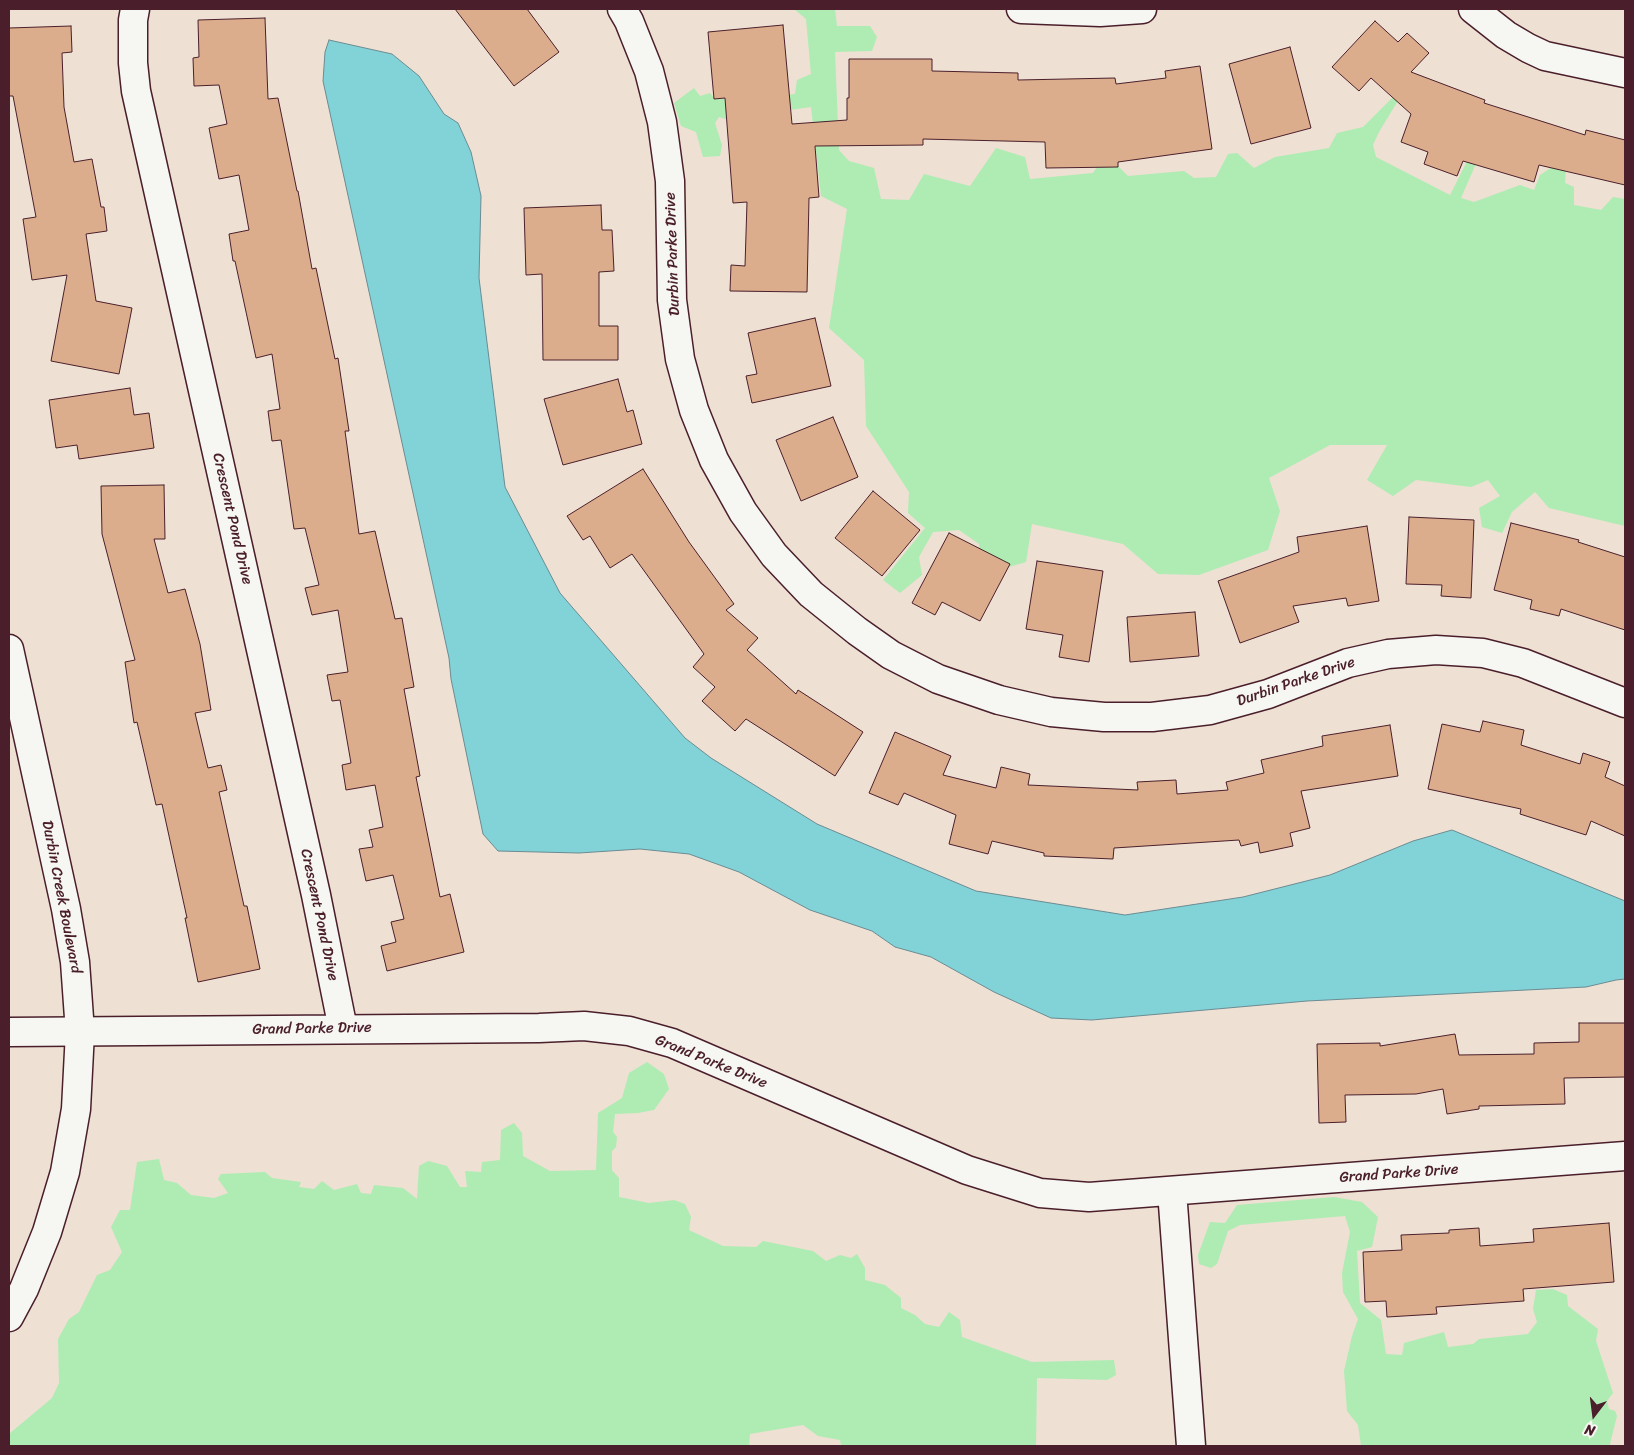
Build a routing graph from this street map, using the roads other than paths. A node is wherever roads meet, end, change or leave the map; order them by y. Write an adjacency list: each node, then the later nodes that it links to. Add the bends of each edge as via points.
1 (135, 9): 9 (street, Crescent Pond Drive, via 133,63 136,91 316,895)
2 (622, 9): 8 (street, Durbin Parke Drive, via 649,71 662,122 670,181 672,300 680,359 694,410 714,460 743,512 774,555 811,594 891,655 938,679 999,700 1051,712 1104,717 1152,717 1210,710 1268,694 1348,663 1388,654 1436,650 1483,653 1523,663)
3 (1021, 9): 4 (street, via 1100,12)
4 (1142, 9)
5 (1473, 9): 6 (street, via 1506,35 1545,56)
6 (1625, 73)
7 (9, 649): 11 (street, Durbin Creek Boulevard, via 66,909 75,962)
8 (1625, 703)
9 (343, 1029): 11 (street, Grand Parke Drive); 13 (street, Grand Parke Drive, via 584,1026 629,1031 672,1043 996,1181 1040,1193 1089,1198)
10 (9, 1032): 11 (street, Grand Parke Drive)
11 (80, 1032): 14 (street, Durbin Creek Boulevard, via 76,1109 65,1172 47,1232)
12 (1625, 1156): 13 (street, Grand Parke Drive)
13 (1172, 1191): 15 (street)
14 (9, 1317)
15 (1191, 1446)

